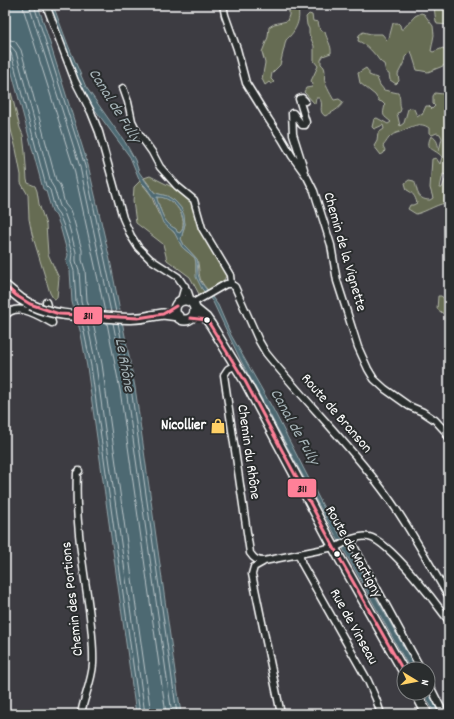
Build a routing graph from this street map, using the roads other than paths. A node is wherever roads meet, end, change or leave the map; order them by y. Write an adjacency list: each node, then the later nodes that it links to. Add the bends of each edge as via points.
1 (46, 5): 8 (street, via 75,81 99,132 131,236 143,253 174,273)
2 (223, 5): 5 (street, Chemin de la Vignette, via 246,83)
3 (123, 88): 6 (street, Route de Branson, via 135,129 160,167 195,202 200,225 230,275)
4 (306, 101): 5 (street, via 299,99 305,125 302,125 292,113 293,134)
5 (307, 177): 17 (street, Chemin de la Vignette, via 331,245 337,281 358,347 368,369 385,389 435,420)
6 (231, 284): 10 (street, via 226,284); 23 (street, Route de Branson, via 238,292 266,353 383,489)
7 (5, 286): 11 (main road, bridge, via 31,305 59,314 128,318)
8 (185, 286): 10 (street); 10 (street)
9 (46, 302): 12 (street, via 52,323 19,309 11,310)
10 (189, 303): 11 (main road); 13 (main road, via 175,311); 14 (main road, via 194,315); 15 (main road, Route de Martigny)
11 (163, 314): 13 (main road)
12 (5, 316)
13 (178, 316): 14 (main road, via 183,320)
14 (190, 318): 15 (main road)
15 (207, 320): 16 (main road, Route de Martigny)
16 (236, 365): 20 (main road, Route de Martigny); 22 (street, Chemin du Rhône, via 228,369 224,375 249,549 255,559)
17 (449, 438)
18 (79, 471): 29 (street, Chemin des Portions, via 76,495 78,524 93,656 93,669)
19 (349, 541): 20 (street); 24 (street, via 366,536 381,544 414,576); 26 (street)
20 (336, 547): 21 (street); 25 (main road, Route de Martigny)
21 (299, 554): 22 (street); 31 (street, Rue de Vinseau, via 302,564 368,681)
22 (264, 561): 30 (street, via 255,566 252,574)
23 (449, 597)
24 (449, 621)
25 (398, 661)
26 (416, 661)
27 (436, 698): 33 (street)
28 (420, 701): 32 (main road)
29 (81, 714)
30 (282, 714)
31 (381, 714)
32 (426, 714)
33 (444, 714)

